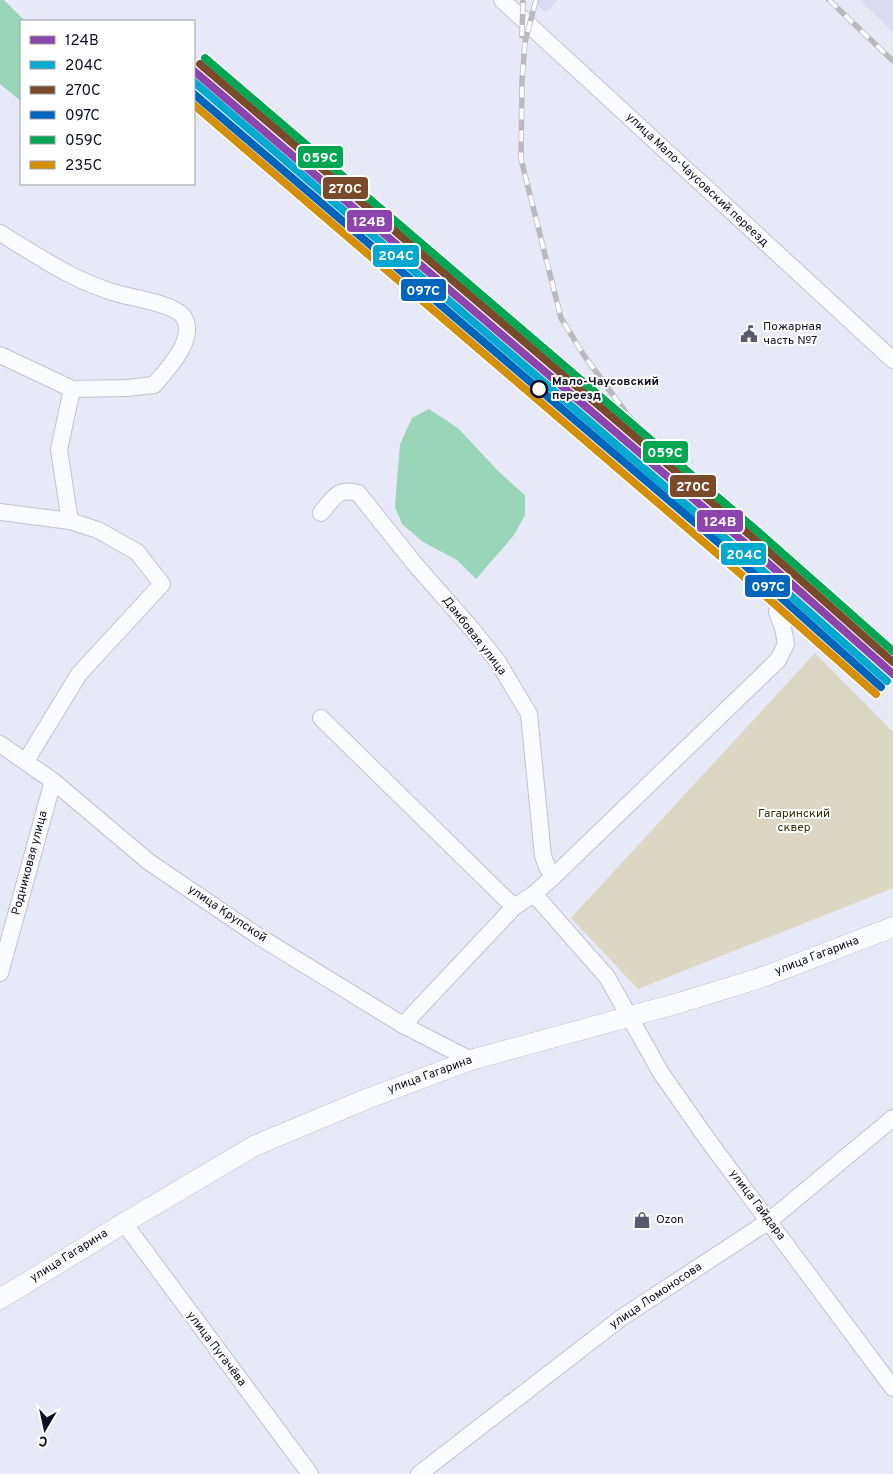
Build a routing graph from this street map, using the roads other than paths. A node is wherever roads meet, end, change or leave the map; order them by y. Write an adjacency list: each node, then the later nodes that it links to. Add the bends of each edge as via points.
1 (502, 0): 4 (street, улица Мало-Чаусовский переезд)
2 (0, 233): 5 (street, via 76,279 174,309 186,323 186,340 174,362 154,386)
3 (0, 355): 5 (street)
4 (893, 360)
5 (72, 389): 8 (street, via 59,450)
6 (0, 512): 8 (street)
7 (321, 513): 14 (street, Дамбовая улица, via 339,492 358,493 498,662 529,714 543,856)
8 (70, 521): 12 (street, via 98,530 137,552 162,584 79,674)
9 (777, 612): 14 (street, via 786,644 778,660)
10 (321, 718): 16 (street)
11 (0, 744): 12 (street, улица Крупской)
12 (26, 761): 13 (street, улица Крупской)
13 (53, 781): 18 (street, Родниковая улица); 20 (street, улица Крупской, via 149,862 258,936)
14 (553, 876): 15 (street)
15 (534, 894): 16 (street); 19 (street, улица Гайдара, via 607,977)
16 (514, 907): 20 (street)
17 (893, 927): 19 (main road, улица Гагарина, via 764,977)
18 (0, 973)
19 (630, 1017): 21 (main road, улица Гагарина); 23 (street, улица Гайдара, via 661,1073)
20 (403, 1025): 21 (street, улица Крупской)
21 (471, 1060): 24 (main road, улица Гагарина, via 254,1146)
22 (893, 1118): 23 (street, улица Ломоносова)
23 (769, 1221): 26 (street, улица Гайдара); 28 (street, улица Ломоносова, via 621,1318)
24 (124, 1223): 25 (main road, улица Гагарина); 27 (street, улица Пугачёва)
25 (0, 1298)
26 (893, 1388)
27 (310, 1474)
28 (418, 1474)

